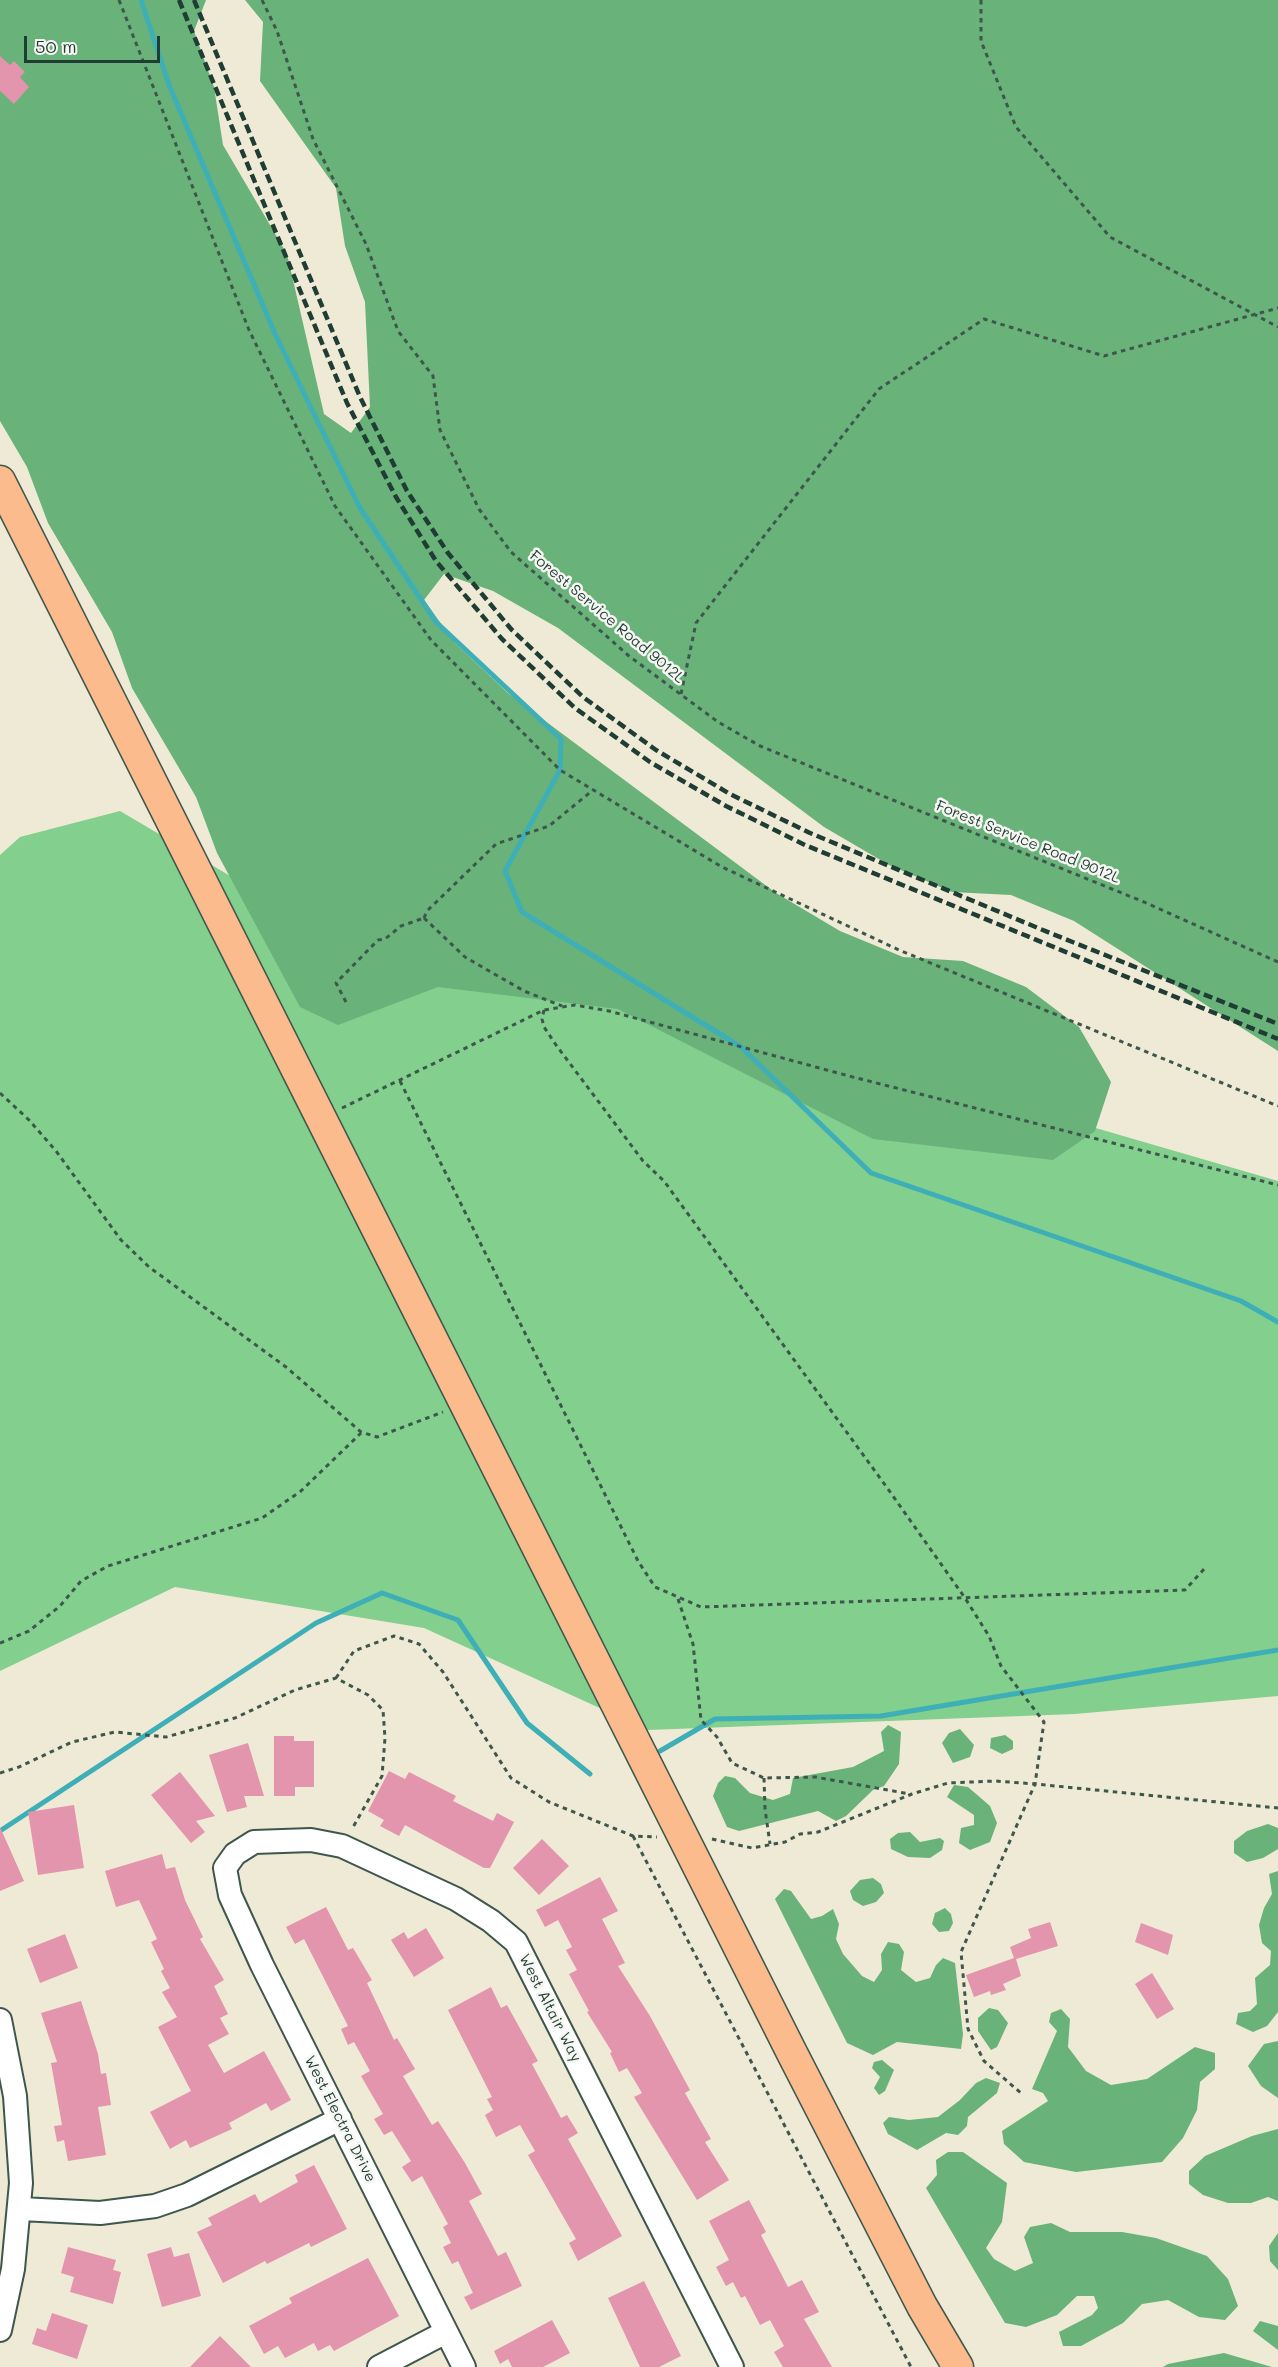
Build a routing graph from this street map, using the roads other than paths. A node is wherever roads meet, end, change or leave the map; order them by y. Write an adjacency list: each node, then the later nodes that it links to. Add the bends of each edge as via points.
1 (0, 481): 11 (main road, via 793,2055 922,2306)
2 (225, 1868): 4 (street, West Electra Drive, via 227,1888 245,1930); 10 (street, West Altair Way, via 235,1854 254,1842 312,1840 342,1846 456,1899 516,1942)
3 (0, 2020): 5 (street, via 16,2106)
4 (340, 2119): 5 (street, via 163,2204 100,2213); 7 (street, West Electra Drive)
5 (21, 2209): 6 (street)
6 (0, 2330)
7 (446, 2332): 8 (street); 9 (street, West Electra Drive)
8 (379, 2367)
9 (464, 2367)
10 (732, 2367)
11 (958, 2367)

